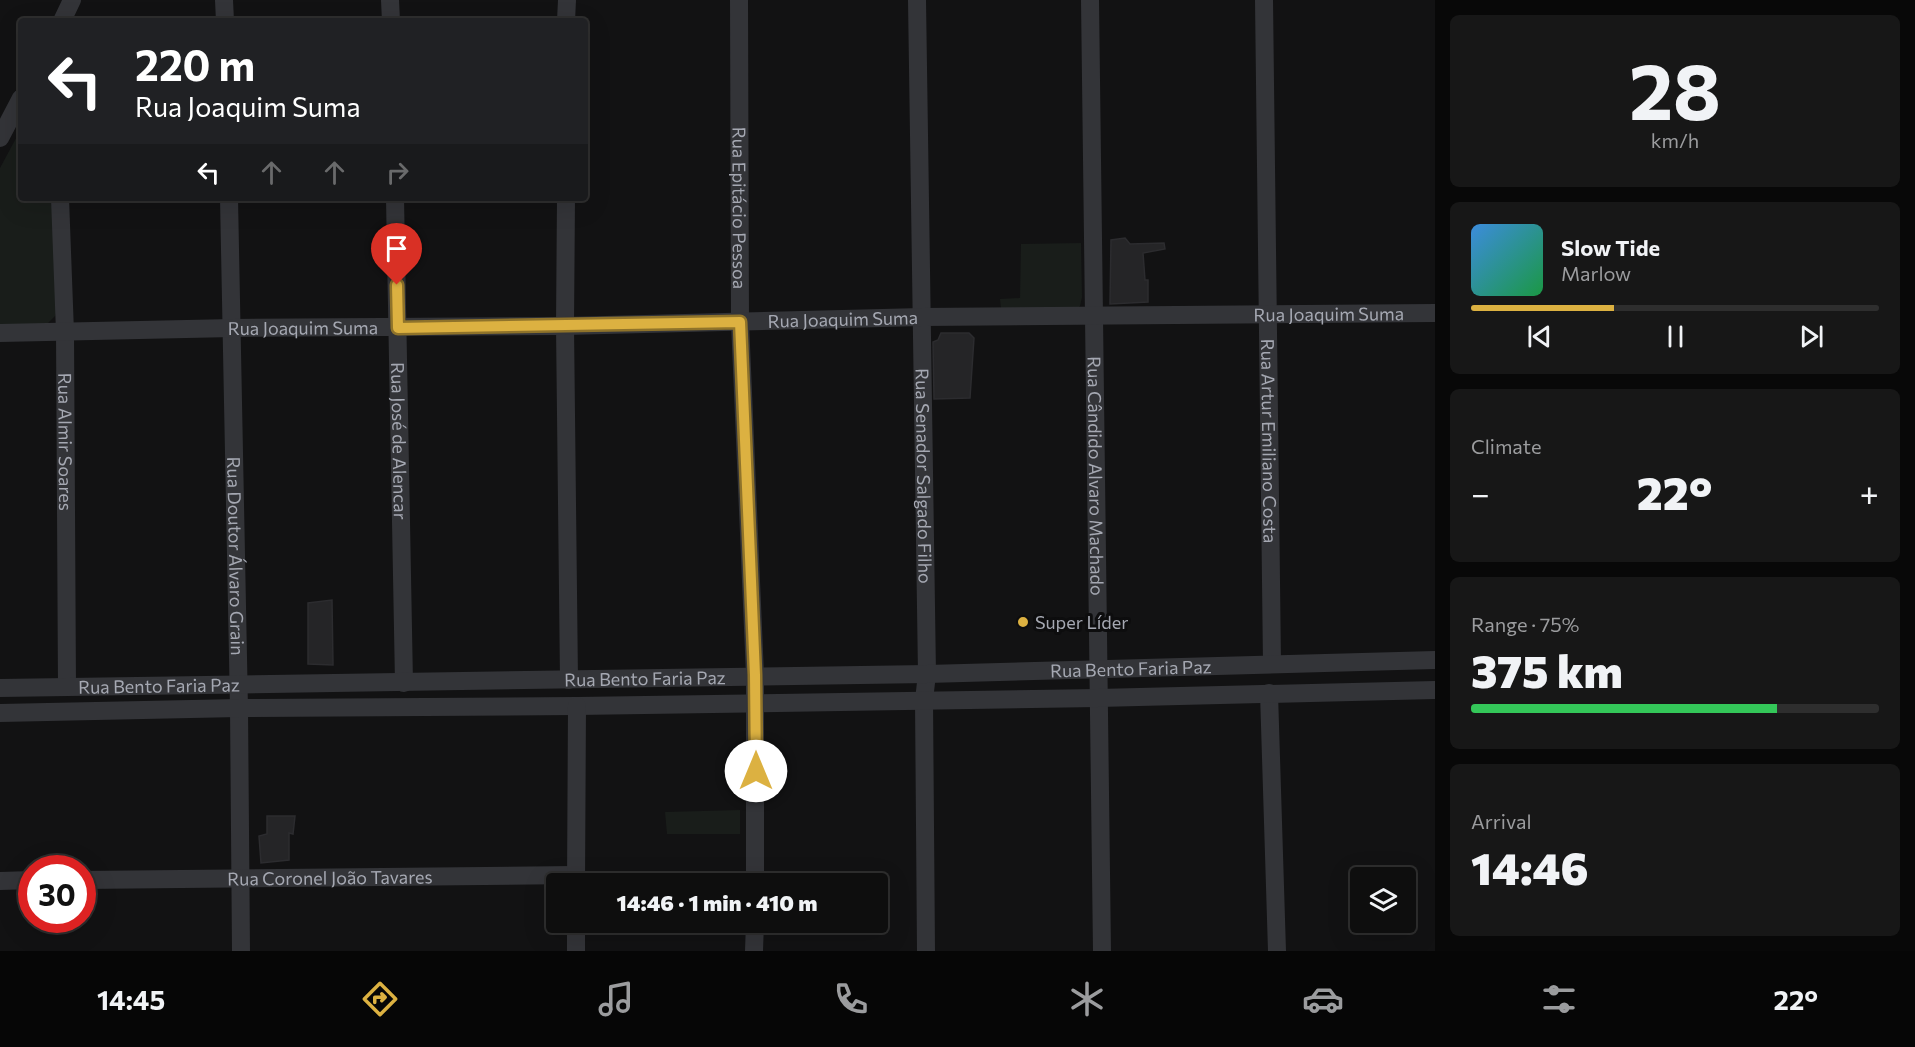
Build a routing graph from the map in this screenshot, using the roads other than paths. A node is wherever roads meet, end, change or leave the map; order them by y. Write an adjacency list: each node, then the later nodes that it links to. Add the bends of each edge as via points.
1 (72, 0): 9 (street)
2 (224, 0): 10 (street)
3 (390, 0): 11 (street)
4 (567, 0): 12 (street)
5 (739, 0): 23 (street, Rua Epitácio Pessoa)
6 (917, 0): 22 (street, Rua Senador Salgado Filho)
7 (1090, 0): 21 (street, Rua Cândido Alvaro Machado)
8 (1264, 0): 20 (street, Rua Artur Emiliano Costa)
9 (63, 18)
10 (225, 18)
11 (391, 18)
12 (566, 18)
13 (18, 104): 14 (street)
14 (0, 138)
15 (60, 201): 27 (street, Rua Almir Soares)
16 (229, 201): 25 (street, Rua Doutor Álvaro Grain)
17 (395, 201): 26 (street, Rua José de Alencar)
18 (566, 201): 24 (street)
19 (1435, 313): 20 (street, Rua Joaquim Suma)
20 (1268, 314): 21 (street, Rua Joaquim Suma); 30 (street, Rua Artur Emiliano Costa)
21 (1095, 315): 22 (street, Rua Joaquim Suma); 31 (street, Rua Cândido Alvaro Machado)
22 (922, 317): 23 (street, Rua Joaquim Suma); 32 (street, Rua Senador Salgado Filho)
23 (740, 322): 24 (street, Rua Joaquim Suma); 33 (street, Rua Epitácio Pessoa)
24 (565, 326): 26 (street, Rua Joaquim Suma); 34 (street)
25 (233, 328): 26 (street, Rua Joaquim Suma); 27 (street, Rua Joaquim Suma); 36 (street, Rua Doutor Álvaro Grain)
26 (398, 328): 35 (street, Rua José de Alencar)
27 (64, 332): 28 (street, Rua Joaquim Suma); 37 (street, Rua Almir Soares)
28 (0, 333)
29 (1435, 660): 30 (street, Rua Bento Faria Paz)
30 (1272, 664): 31 (street, Rua Bento Faria Paz)
31 (1098, 669): 32 (street, Rua Bento Faria Paz); 41 (street, Rua Cândido Alvaro Machado)
32 (927, 674): 33 (street, Rua Bento Faria Paz); 42 (street, Rua Senador Salgado Filho)
33 (755, 675): 34 (street, Rua Bento Faria Paz); 43 (street, Rua Epitácio Pessoa)
34 (569, 680): 35 (street, Rua Bento Faria Paz)
35 (404, 682): 36 (street, Rua Bento Faria Paz)
36 (239, 684): 37 (street, Rua Bento Faria Paz); 45 (street, Rua Doutor Álvaro Grain)
37 (66, 687): 38 (street, Rua Bento Faria Paz)
38 (0, 688)
39 (1435, 690): 40 (street, Rua Bento Faria Paz)
40 (1269, 693): 41 (street, Rua Bento Faria Paz); 61 (street)
41 (1098, 698): 42 (street, Rua Bento Faria Paz); 60 (street, Rua Cândido Alvaro Machado)
42 (924, 700): 43 (street, Rua Bento Faria Paz); 59 (street, Rua Senador Salgado Filho)
43 (756, 703): 44 (street, Rua Bento Faria Paz); 48 (street, Rua Epitácio Pessoa)
44 (577, 706): 45 (street, Rua Bento Faria Paz); 47 (street)
45 (239, 708): 46 (street, Rua Bento Faria Paz); 49 (street, Rua Doutor Álvaro Grain)
46 (0, 713)
47 (576, 873)
48 (755, 873)
49 (240, 877): 51 (street, Rua Coronel João Tavares); 52 (street, Rua Coronel João Tavares); 56 (street, Rua Doutor Álvaro Grain)
50 (18, 880): 53 (street)
51 (96, 880)
52 (546, 880)
53 (0, 881)
54 (576, 933): 57 (street)
55 (754, 933): 58 (street)
56 (241, 951)
57 (576, 951)
58 (754, 951)
59 (926, 951)
60 (1102, 951)
61 (1277, 951)

